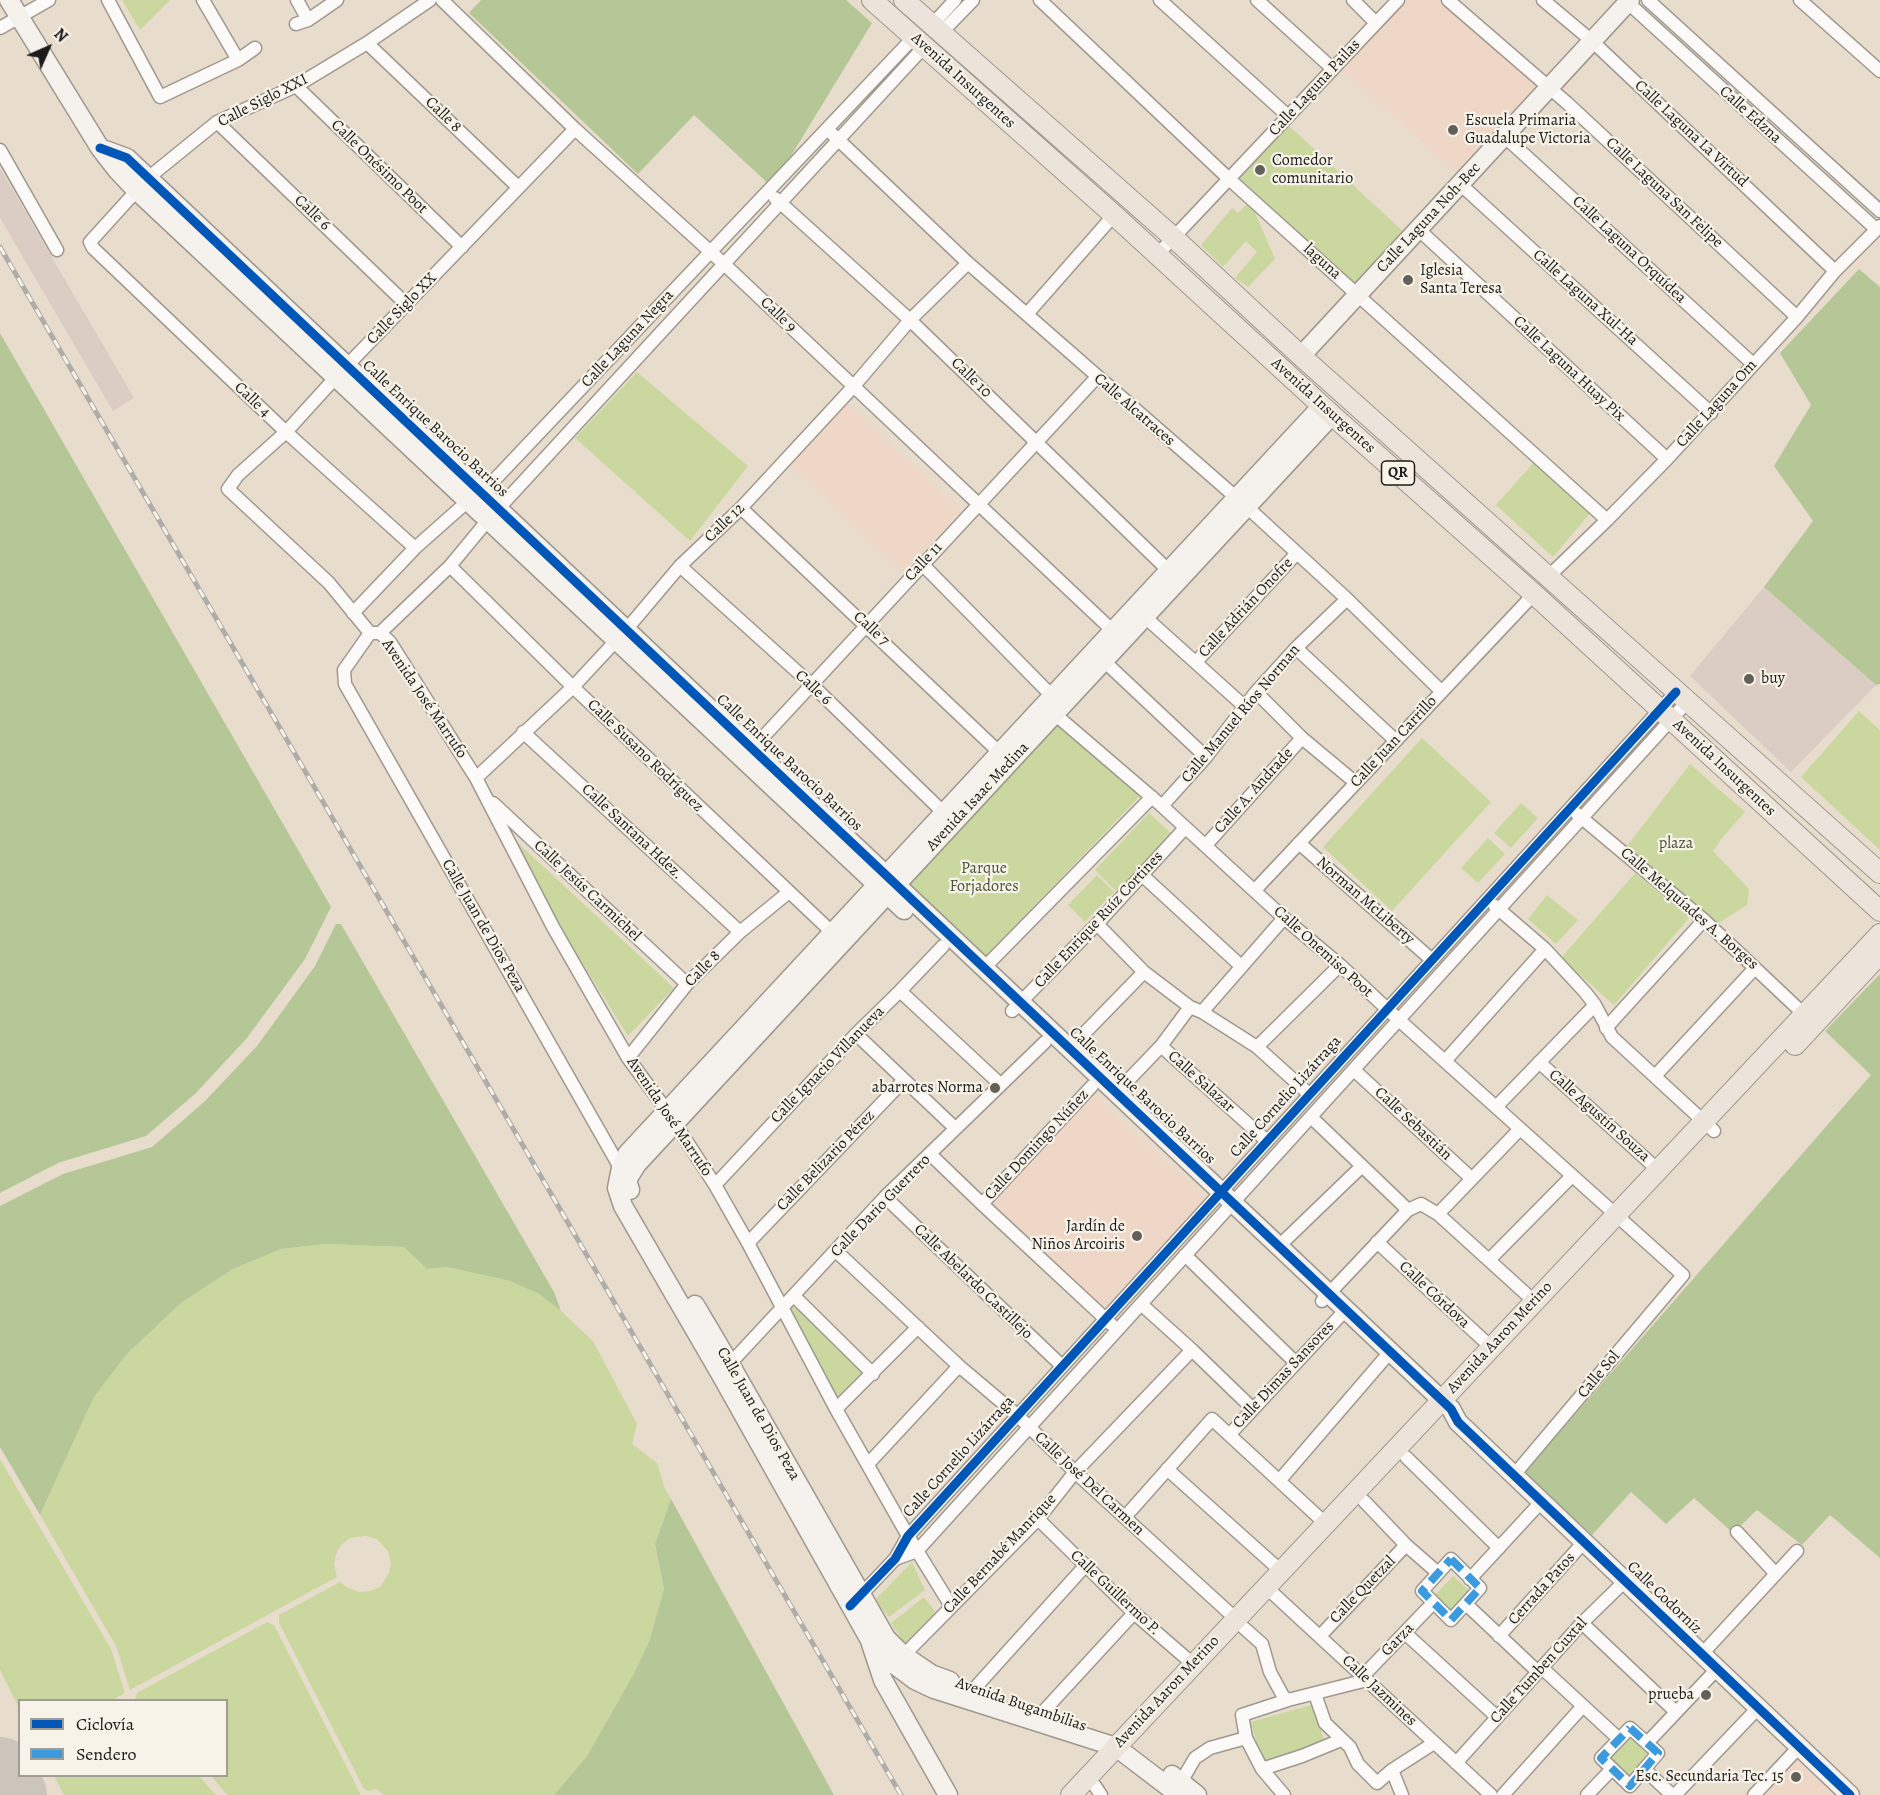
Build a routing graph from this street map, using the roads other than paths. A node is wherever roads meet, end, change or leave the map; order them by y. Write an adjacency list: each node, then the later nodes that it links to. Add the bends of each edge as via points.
1 (9, 0): 23 (street, Calle Enrique Barocio Barrios)
2 (49, 0): 23 (street)
3 (108, 0): 35 (street, via 160,97)
4 (203, 0): 35 (street)
5 (297, 0): 24 (street)
6 (337, 0): 24 (street)
7 (430, 0): 32 (street, Calle Siglo XXI)
8 (442, 0): 42 (street, Calle 9)
9 (872, 0): 31 (main road, Avenida Insurgentes / QR)
10 (904, 0): 28 (main road, Avenida Insurgentes / QR)
11 (956, 0): 28 (street)
12 (973, 0): 28 (street)
13 (1040, 0): 47 (street, laguna)
14 (1160, 0): 40 (street)
15 (1257, 0): 36 (street)
16 (1353, 0): 25 (street)
17 (1398, 0): 25 (street, Calle Laguna Pailas)
18 (1448, 0): 39 (street, Calle Laguna San Felipe)
19 (1543, 0): 30 (street, Calle Laguna La Virtud)
20 (1648, 0): 29 (street, Calle Edzna)
21 (1800, 0): 37 (street)
22 (1628, 1): 30 (street, Calle Laguna Noh-Bec); 33 (street, Calle Edzna)
23 (19, 17): 27 (street); 48 (street, Calle Enrique Barocio Barrios, via 100,148 117,170)
24 (308, 20): 26 (street)
25 (1376, 23): 36 (street, Calle Laguna Pailas)
26 (296, 24)
27 (0, 28)
28 (937, 29): 57 (main road, Avenida Insurgentes / QR)
29 (1684, 32): 33 (street); 53 (street, Calle Edzna)
30 (1592, 41): 39 (street, Calle Laguna Noh-Bec); 65 (street, Calle Laguna La Virtud)
31 (919, 42): 43 (street, Calle Laguna Negra); 45 (street, Calle Laguna Negra); 54 (main road, Avenida Insurgentes / QR)
32 (367, 43): 38 (street, Calle Siglo XXI); 50 (street, Calle 8)
33 (1673, 44): 55 (street, Calle Edzna)
34 (255, 48): 35 (street)
35 (238, 60)
36 (1333, 69): 40 (street, Calle Laguna Pailas)
37 (1880, 71)
38 (296, 86): 41 (street, Calle Siglo XXI); 58 (street, Calle Onésimo Poot)
39 (1549, 88): 44 (street, Calle Laguna Noh-Bec); 69 (street, Calle Laguna San Felipe)
40 (1288, 116): 47 (street, Calle Laguna Pailas)
41 (217, 122): 48 (street, Calle Siglo XXI); 67 (street, Calle 6)
42 (575, 129): 50 (street, Calle Siglo XX); 61 (street, Calle 9)
43 (827, 129): 45 (street, Calle Alcatraces); 51 (street, Calle Laguna Negra)
44 (1504, 136): 49 (street, Calle Laguna Noh-Bec); 73 (street, Calle Laguna Orquídea)
45 (839, 139): 52 (street, Calle Laguna Negra); 63 (street, Calle Alcatraces)
46 (0, 150): 60 (street)
47 (1228, 178): 57 (street, Calle Laguna Pailas); 66 (street, laguna)
48 (142, 184): 59 (street, Calle Siglo XXI, via 93,236); 75 (street, Calle Enrique Barocio Barrios)
49 (1460, 184): 56 (street, Calle Laguna Noh-Bec); 79 (street, Calle Laguna Xul-Ha)
50 (518, 187): 58 (street, Calle Siglo XX)
51 (768, 191): 52 (street, Calle 10); 61 (street, Calle Laguna Negra)
52 (780, 203): 64 (street, Calle Laguna Negra); 70 (street, Calle 10)
53 (1880, 210)
54 (1114, 215): 62 (main road, Avenida Insurgentes / QR); 68 (street)
55 (1878, 227): 65 (street, Calle Laguna Om)
56 (1418, 230): 66 (street, Calle Laguna Noh-Bec); 82 (street, Calle Laguna Huay Pix)
57 (1173, 237): 62 (street, Calle Laguna Pailas); 72 (main road, Avenida Insurgentes / QR)
58 (462, 247): 67 (street, Calle Siglo XX)
59 (93, 248): 80 (street, Calle 4)
60 (57, 250)
61 (710, 252): 64 (street, Calle 9); 71 (street, Calle Laguna Negra)
62 (1158, 254): 78 (main road, Avenida Insurgentes / QR)
63 (968, 263): 68 (street, Calle Alcatraces); 70 (street, Calle 12)
64 (724, 264): 74 (street, Calle Laguna Negra); 77 (street, Calle 9)
65 (1835, 271): 69 (street, Calle Laguna Om)
66 (1358, 295): 72 (street, Calle Laguna Noh-Bec); 90 (street, laguna)
67 (406, 304): 75 (street, Calle Siglo XX)
68 (1027, 314): 76 (street, Calle Alcatraces)
69 (1797, 317): 73 (street, Calle Laguna Om)
70 (910, 320): 77 (street, Calle 12); 81 (street, Calle 10)
71 (614, 354): 74 (street); 85 (street, Calle Laguna Negra)
72 (1301, 356): 83 (main road, Avenida Insurgentes / QR)
73 (1753, 364): 79 (street, Calle Laguna Om)
74 (629, 368): 89 (street, Calle Laguna Negra)
75 (341, 372): 80 (street, Calle Siglo XX); 85 (street, Calle Enrique Barocio Barrios)
76 (1097, 377): 81 (street, Calle 11); 86 (street, Calle Alcatraces)
77 (853, 387): 87 (street, Calle 9); 88 (street, Calle 12)
78 (1327, 411): 84 (main road, Avenida Insurgentes / QR); 86 (street, Avenida Isaac Medina)
79 (1711, 412): 82 (street, Calle Laguna Om)
80 (286, 432): 91 (street, Calle 4); 100 (street, Calle Siglo XX, via 228,489 329,583)
81 (1037, 442): 87 (street, Calle 11); 96 (street, Calle 10)
82 (1667, 459): 90 (street, Calle Laguna Om)
83 (1431, 472): 84 (main road); 97 (main road, Avenida Insurgentes / QR)
84 (1417, 490): 98 (main road, Avenida Insurgentes / QR)
85 (475, 497): 89 (street, Calle Enrique Barocio Barrios); 91 (street, Calle Laguna Negra)
86 (1241, 503): 92 (street, Calle Alcatraces); 96 (street, Avenida Isaac Medina); 101 (street, Avenida Isaac Medina)
87 (978, 504): 93 (street, Calle 11); 103 (street, Calle 9)
88 (741, 508): 95 (street, Calle 12); 102 (street, Calle 7)
89 (494, 515): 94 (street, Calle Laguna Negra); 105 (street, Calle Enrique Barocio Barrios)
90 (1607, 520): 97 (street, Calle Laguna Om)
91 (415, 548): 100 (street, Calle Laguna Negra)
92 (1297, 553): 99 (street, Calle Alcatraces); 108 (street, Calle Adrián Onofre)
93 (922, 564): 102 (street, Calle 11); 115 (street)
94 (450, 566): 104 (street, Calle Laguna Negra); 111 (street, Calle Susano Rodríguez)
95 (680, 566): 105 (street, Calle 12); 110 (street, Calle 6)
96 (1169, 571): 103 (street, Avenida Isaac Medina)
97 (1548, 577): 114 (main road, Avenida Insurgentes / QR)
98 (1533, 594): 112 (street, Calle Juan Carrillo); 117 (main road, Avenida Insurgentes / QR)
99 (1347, 598): 106 (street, Calle Manuel Ríos Norman); 112 (street, Calle Alcatraces)
100 (353, 613): 104 (street)
101 (1145, 617): 107 (street, Avenida Isaac Medina); 108 (street)
102 (867, 625): 110 (street, Calle 11); 122 (street, Calle 7)
103 (1113, 631): 115 (street, Avenida Isaac Medina)
104 (375, 633): 109 (street, Calle Laguna Negra, via 344,670); 124 (street, Avenida José Marrufo, via 390,642)
105 (621, 635): 111 (street, Calle 12); 121 (street, Calle Enrique Barocio Barrios); 137 (street, Calle Enrique Barocio Barrios)
106 (1296, 648): 113 (street, Calle Manuel Ríos Norman); 120 (street)
107 (1104, 661): 115 (street, Avenida Isaac Medina); 123 (street)
108 (1196, 662): 116 (street)
109 (345, 684): 193 (street, Calle Juan de Dios Peza)
110 (812, 685): 121 (street, Calle 11); 130 (street, Calle 6)
111 (573, 687): 118 (street, Calle 12); 139 (street, Calle Susano Rodríguez)
112 (1441, 691): 120 (street, Calle Juan Carrillo)
113 (1256, 692): 116 (street, Calle Manuel Ríos Norman); 119 (street)
114 (1682, 697): 117 (street, Calle Cornelio Lizárraga); 135 (main road, Avenida Insurgentes / QR)
115 (1050, 705): 122 (street, Avenida Isaac Medina); 127 (street, Calle Onemiso Poot); 137 (street, Avenida Isaac Medina)
116 (1244, 706): 123 (street, Calle Manuel Ríos Norman)
117 (1666, 714): 129 (street, Calle Cornelio Lizárraga); 131 (street, Calle Cornelio Lizárraga); 142 (main road, Avenida Insurgentes / QR)
118 (524, 732): 124 (street, Calle 12); 146 (street, Calle Santana Hdez.)
119 (1302, 738): 125 (street); 134 (street, Calle A. Andrade)
120 (1395, 740): 125 (street, Calle Juan Carrillo)
121 (752, 749): 137 (street, Calle Enrique Barocio Barrios)
122 (1000, 753): 130 (street, Avenida Isaac Medina)
123 (1206, 757): 128 (street, Calle Manuel Ríos Norman)
124 (476, 778): 126 (street, Avenida José Marrufo)
125 (1356, 783): 133 (street, Calle Juan Carrillo)
126 (486, 797): 158 (street, Calle Jesús Carmichel); 173 (street, Avenida José Marrufo, via 553,927)
127 (1152, 797): 128 (street, Calle Onemiso Poot); 155 (street)
128 (1162, 806): 132 (street, Calle Onemiso Poot)
129 (1569, 809): 131 (street, Calle Melquíades A. Borges); 140 (street, Calle Cornelio Lizárraga)
130 (944, 813): 137 (street, Avenida Isaac Medina)
131 (1582, 818): 141 (street, Calle Cornelio Lizárraga); 144 (street, Calle Melquíades A. Borges)
132 (1185, 828): 134 (street, Calle Onemiso Poot); 136 (street, Calle Enrique Ruíz Cortines)
133 (1299, 843): 138 (street, Calle Juan Carrillo); 152 (street, Norman McLiberty)
134 (1206, 845): 138 (street, Calle Onemiso Poot)
135 (1880, 873)
136 (1142, 875): 145 (street, Calle Enrique Ruíz Cortines); 154 (street)
137 (887, 885): 148 (street, Avenida Isaac Medina); 149 (street, Calle Enrique Barocio Barrios); 155 (street, Calle Enrique Barocio Barrios)
138 (1255, 890): 143 (street, Calle Onemiso Poot)
139 (789, 892): 146 (street, Calle 8); 148 (street, Calle Susano Rodríguez)
140 (1487, 899): 141 (street); 152 (street, Calle Cornelio Lizárraga)
141 (1499, 910): 150 (street); 166 (street, Calle Cornelio Lizárraga)
142 (1880, 911)
143 (1284, 918): 153 (street, Calle Onemiso Poot); 154 (street)
144 (1704, 920): 156 (street, Calle Melquíades A. Borges); 167 (street)
145 (1097, 924): 157 (street); 162 (street, Calle Enrique Ruíz Cortines)
146 (740, 932): 158 (street, Calle 8)
147 (1880, 934): 159 (main road, Avenida Aaron Merino)
148 (838, 937): 184 (street, Avenida Isaac Medina)
149 (943, 946): 160 (street, Calle Ignacio Villanueva); 162 (street, Calle Enrique Barocio Barrios)
150 (1545, 949): 161 (street); 174 (street)
151 (1880, 953): 159 (main road, Avenida Aaron Merino)
152 (1432, 960): 164 (street, Calle Cornelio Lizárraga)
153 (1340, 965): 164 (street, Calle Onemiso Poot); 171 (street)
154 (1241, 966): 163 (street)
155 (984, 968): 162 (street, Calle Enrique Barocio Barrios)
156 (1755, 968): 165 (street, Calle Melquíades A. Borges); 177 (street)
157 (1144, 972): 163 (street); 172 (street)
158 (687, 984): 173 (street, Calle 8)
159 (1843, 984): 165 (main road, Avenida Aaron Merino)
160 (900, 991): 168 (street, Calle Ignacio Villanueva); 179 (street)
161 (1595, 1005): 167 (street); 175 (street)
162 (1016, 1007): 169 (street, Calle Enrique Barocio Barrios); 172 (street, Calle Enrique Barocio Barrios)
163 (1196, 1009): 170 (street); 171 (street)
164 (1387, 1009): 166 (street, Calle Onemiso Poot); 182 (street, Calle Cornelio Lizárraga)
165 (1810, 1019): 186 (main road, Avenida Aaron Merino)
166 (1399, 1020): 174 (street, Calle Onemiso Poot); 176 (street, Calle Cornelio Lizárraga)
167 (1606, 1028): 177 (street)
168 (856, 1034): 178 (street); 196 (street, Calle Ignacio Villanueva)
169 (1045, 1042): 179 (street, Calle Dario Guerrero); 180 (street, Calle Enrique Barocio Barrios)
170 (1161, 1046): 181 (street); 189 (street, Calle Salazar)
171 (1257, 1047): 182 (street)
172 (1069, 1049): 181 (street, Calle Enrique Barocio Barrios)
173 (628, 1058): 184 (street, Avenida José Marrufo)
174 (1445, 1061): 183 (street, Calle Onemiso Poot)
175 (1539, 1062): 183 (street); 192 (street, Calle Agustín Souza)
176 (1354, 1070): 185 (street, Calle Cornelio Lizárraga); 195 (street, Calle Sebastián)
177 (1655, 1076): 186 (street)
178 (904, 1080): 187 (street); 204 (street, Calle Belizario Pérez)
179 (1000, 1084): 187 (street, Calle Dario Guerrero)
180 (1092, 1086): 198 (street, Calle Enrique Barocio Barrios); 199 (street, Calle Domingo Núñez)
181 (1116, 1093): 198 (street, Calle Enrique Barocio Barrios)
182 (1309, 1094): 189 (street, Calle Cornelio Lizárraga)
183 (1496, 1107): 188 (street, Calle Onemiso Poot)
184 (671, 1117): 193 (street, Avenida Isaac Medina, via 627,1154); 196 (street, Avenida José Marrufo)
185 (1311, 1117): 191 (street); 198 (street, Calle Cornelio Lizárraga)
186 (1709, 1126): 192 (main road, Avenida Aaron Merino); 202 (main road, Avenida Aaron Merino)
187 (955, 1128): 190 (street, Calle Dario Guerrero)
188 (1520, 1129): 194 (street, Calle Onemiso Poot); 195 (street)
189 (1267, 1141): 198 (street, Calle Cornelio Lizárraga)
190 (930, 1154): 197 (street, Calle Dario Guerrero); 199 (street)
191 (1361, 1167): 200 (street); 205 (street)
192 (1658, 1170): 202 (main road, Avenida Aaron Merino)
193 (624, 1174): 224 (street, Calle Juan de Dios Peza, via 617,1188 623,1206)
194 (1572, 1176): 202 (street, Calle Onemiso Poot); 208 (street)
195 (1471, 1178): 201 (street)
196 (715, 1185): 204 (street, Avenida José Marrufo)
197 (885, 1197): 206 (street, Calle Dario Guerrero); 223 (street, Calle Abelardo Castillejo)
198 (1223, 1201): 205 (street, Calle Enrique Barocio Barrios); 207 (street, Calle Cornelio Lizárraga); 210 (street, Calle Enrique Barocio Barrios); 215 (street, Calle Cornelio Lizárraga)
199 (982, 1204): 215 (street)
200 (1408, 1210): 201 (street, via 1421,1204); 203 (street)
201 (1438, 1214): 208 (street)
202 (1621, 1219): 211 (main road, Avenida Aaron Merino); 228 (main road, Avenida Aaron Merino); 236 (street, Calle Sol, via 1683,1275)
203 (1377, 1242): 210 (street); 218 (street, Calle Córdova)
204 (748, 1243): 213 (street, Avenida José Marrufo)
205 (1279, 1246): 210 (street, Calle Enrique Barocio Barrios)
206 (836, 1251): 209 (street, Calle Dario Guerrero); 216 (street, Calle José Del Carmen)
207 (1185, 1255): 212 (street, Calle Cornelio Lizárraga); 221 (street)
208 (1489, 1260): 211 (street)
209 (794, 1296): 213 (street, Calle Dario Guerrero); 225 (street)
210 (1326, 1298): 214 (street, Calle Enrique Barocio Barrios); 228 (street, Calle Enrique Barocio Barrios)
211 (1535, 1302): 218 (main road, Avenida Aaron Merino)
212 (1141, 1304): 217 (street, Calle Cornelio Lizárraga); 219 (street)
213 (783, 1308): 224 (street, Calle Dario Guerrero); 226 (street, Avenida José Marrufo)
214 (1339, 1317): 220 (street, Calle Enrique Barocio Barrios); 221 (street, Calle Dimas Sansores)
215 (1105, 1318): 217 (street); 223 (street, Calle Cornelio Lizárraga)
216 (918, 1327): 222 (street, Calle José Del Carmen); 225 (street)
217 (1118, 1329): 230 (street, Calle Cornelio Lizárraga)
218 (1492, 1348): 228 (main road, Avenida Aaron Merino)
219 (1192, 1350): 227 (street); 235 (street, Calle Bernabé Manrique)
220 (1384, 1359): 228 (street, Calle Enrique Barocio Barrios); 237 (street)
221 (1296, 1363): 227 (street, Calle Dimas Sansores)
222 (959, 1366): 229 (street, Calle José Del Carmen); 233 (street)
223 (1062, 1366): 229 (street, Calle Cornelio Lizárraga)
224 (725, 1369): 258 (street, Calle Juan de Dios Peza)
225 (873, 1374): 226 (street)
226 (836, 1409): 233 (street, Avenida José Marrufo)
227 (1253, 1409): 231 (street, Calle Dimas Sansores)
228 (1446, 1411): 232 (main road, Avenida Aaron Merino); 236 (street, Calle Codorníz); 242 (main road, Avenida Aaron Merino)
229 (1017, 1415): 230 (street, Calle José Del Carmen); 244 (street, Calle Cornelio Lizárraga)
230 (1029, 1427): 235 (street, Calle José Del Carmen); 248 (street, Calle Cornelio Lizárraga)
231 (1230, 1434): 234 (street, Calle Dimas Sansores, via 1212,1419); 237 (street)
232 (1406, 1457): 238 (main road, Avenida Aaron Merino); 247 (street)
233 (868, 1464): 244 (street, Avenida José Marrufo)
234 (1167, 1469): 240 (street, Calle Dimas Sansores); 252 (street)
235 (1075, 1472): 240 (street, Calle José Del Carmen); 241 (street, Calle Bernabé Manrique)
236 (1514, 1476): 239 (street, Calle Codorníz)
237 (1279, 1481): 242 (street)
238 (1364, 1501): 246 (street); 257 (main road, Avenida Aaron Merino)
239 (1542, 1501): 245 (street, Calle Codorníz); 247 (street)
240 (1125, 1517): 264 (street, Calle José Del Carmen)
241 (1038, 1519): 251 (street, Calle Guillermo P.); 261 (street, Calle Bernabé Manrique)
242 (1326, 1524): 252 (main road, Avenida Aaron Merino)
243 (1737, 1532): 254 (street)
244 (908, 1536): 248 (street, Avenida José Marrufo); 250 (street, Calle Cornelio Lizárraga)
245 (1584, 1542): 256 (street, Calle Codorníz); 267 (street, Cerrada Patos)
246 (1406, 1545): 253 (street); 266 (street, Calle Quetzal)
247 (1498, 1548): 255 (street)
248 (916, 1551): 250 (street, Calle Cornelio Lizárraga); 261 (street, Avenida José Marrufo)
249 (1797, 1551): 254 (street)
250 (896, 1559): 258 (street, Calle Cornelio Lizárraga)
251 (1085, 1566): 262 (street, Calle Guillermo P.); 276 (street)
252 (1281, 1571): 257 (main road, Avenida Aaron Merino)
253 (1438, 1573): 255 (street, via 1451,1559); 259 (street, via 1422,1591)
254 (1776, 1574): 269 (street)
255 (1470, 1579): 260 (street, via 1480,1588)
256 (1625, 1581): 263 (street, Calle Tumben Cuxtal); 269 (street, Calle Codorníz)
257 (1270, 1591): 264 (main road, Avenida Aaron Merino); 266 (street, Calle Jazmines)
258 (856, 1600): 268 (street, Calle Juan de Dios Peza); 270 (street, Calle Juan de Dios Peza)
259 (1433, 1603): 260 (street, via 1451,1620); 265 (street, Garza)
260 (1466, 1604): 267 (street)
261 (951, 1606): 270 (street, Calle Bernabé Manrique)
262 (1134, 1613): 271 (street, Calle Guillermo P.); 282 (street)
263 (1582, 1623): 273 (street, Calle Tumben Cuxtal); 281 (street)
264 (1240, 1624): 271 (main road, Avenida Aaron Merino); 278 (street, Calle José Del Carmen, via 1262,1644 1270,1672); 289 (main road, Avenida Aaron Merino)
265 (1405, 1633): 274 (street, Garza); 283 (street)
266 (1320, 1636): 274 (street, Calle Jazmines)
267 (1499, 1636): 273 (street)
268 (871, 1642): 270 (street, Calle Juan de Dios Peza); 275 (street, Calle Juan de Dios Peza)
269 (1702, 1654): 272 (street, Calle Codorníz)
270 (899, 1660): 275 (street, Calle Bernabé Manrique); 276 (street, Avenida Bugambilias)
271 (1194, 1665): 289 (main road, Avenida Aaron Merino)
272 (1717, 1669): 280 (street, Calle Codorníz); 281 (street)
273 (1540, 1670): 279 (street); 283 (street, Calle Tumben Cuxtal)
274 (1365, 1678): 277 (street); 287 (street, Calle Jazmines)
275 (883, 1680): 298 (street, Calle Juan de Dios Peza)
276 (969, 1694): 282 (street, Avenida Bugambilias); 289 (street, Avenida Bugambilias)
277 (1315, 1694): 278 (street); 286 (street, via 1325,1723)
278 (1288, 1700): 284 (street, via 1242,1715)
279 (1583, 1706): 285 (street); 304 (street)
280 (1758, 1708): 290 (street, Calle Codorníz); 306 (street)
281 (1676, 1712): 288 (street)
282 (1042, 1713): 289 (street, Avenida Bugambilias)
283 (1497, 1717): 291 (street, Calle Tumben Cuxtal)
284 (1246, 1738): 292 (street); 296 (street, via 1210,1748 1195,1758)
285 (1619, 1739): 288 (street, via 1630,1728); 293 (street, via 1601,1758)
286 (1341, 1740): 292 (street); 295 (street, via 1377,1783)
287 (1434, 1743): 291 (street, Calle Jazmines); 295 (street)
288 (1647, 1743): 294 (street, via 1658,1754)
289 (1125, 1746): 296 (street, Avenida Bugambilias); 297 (main road, Avenida Aaron Merino); 299 (main road, Avenida Aaron Merino)
290 (1799, 1747): 307 (street); 308 (street, Calle Codorníz)
291 (1456, 1763): 303 (street, Calle Jazmines)
292 (1262, 1769): 301 (street)
293 (1612, 1769): 294 (street, via 1630,1786); 305 (street)
294 (1644, 1769): 306 (street)
295 (1392, 1770): 302 (street)
296 (1180, 1789): 300 (street, Avenida Bugambilias)
297 (1094, 1792)
298 (948, 1795)
299 (1071, 1795)
300 (1197, 1795)
301 (1284, 1795)
302 (1402, 1795)
303 (1491, 1795)
304 (1503, 1795)
305 (1587, 1795)
306 (1674, 1795)
307 (1754, 1795)
308 (1850, 1795)

